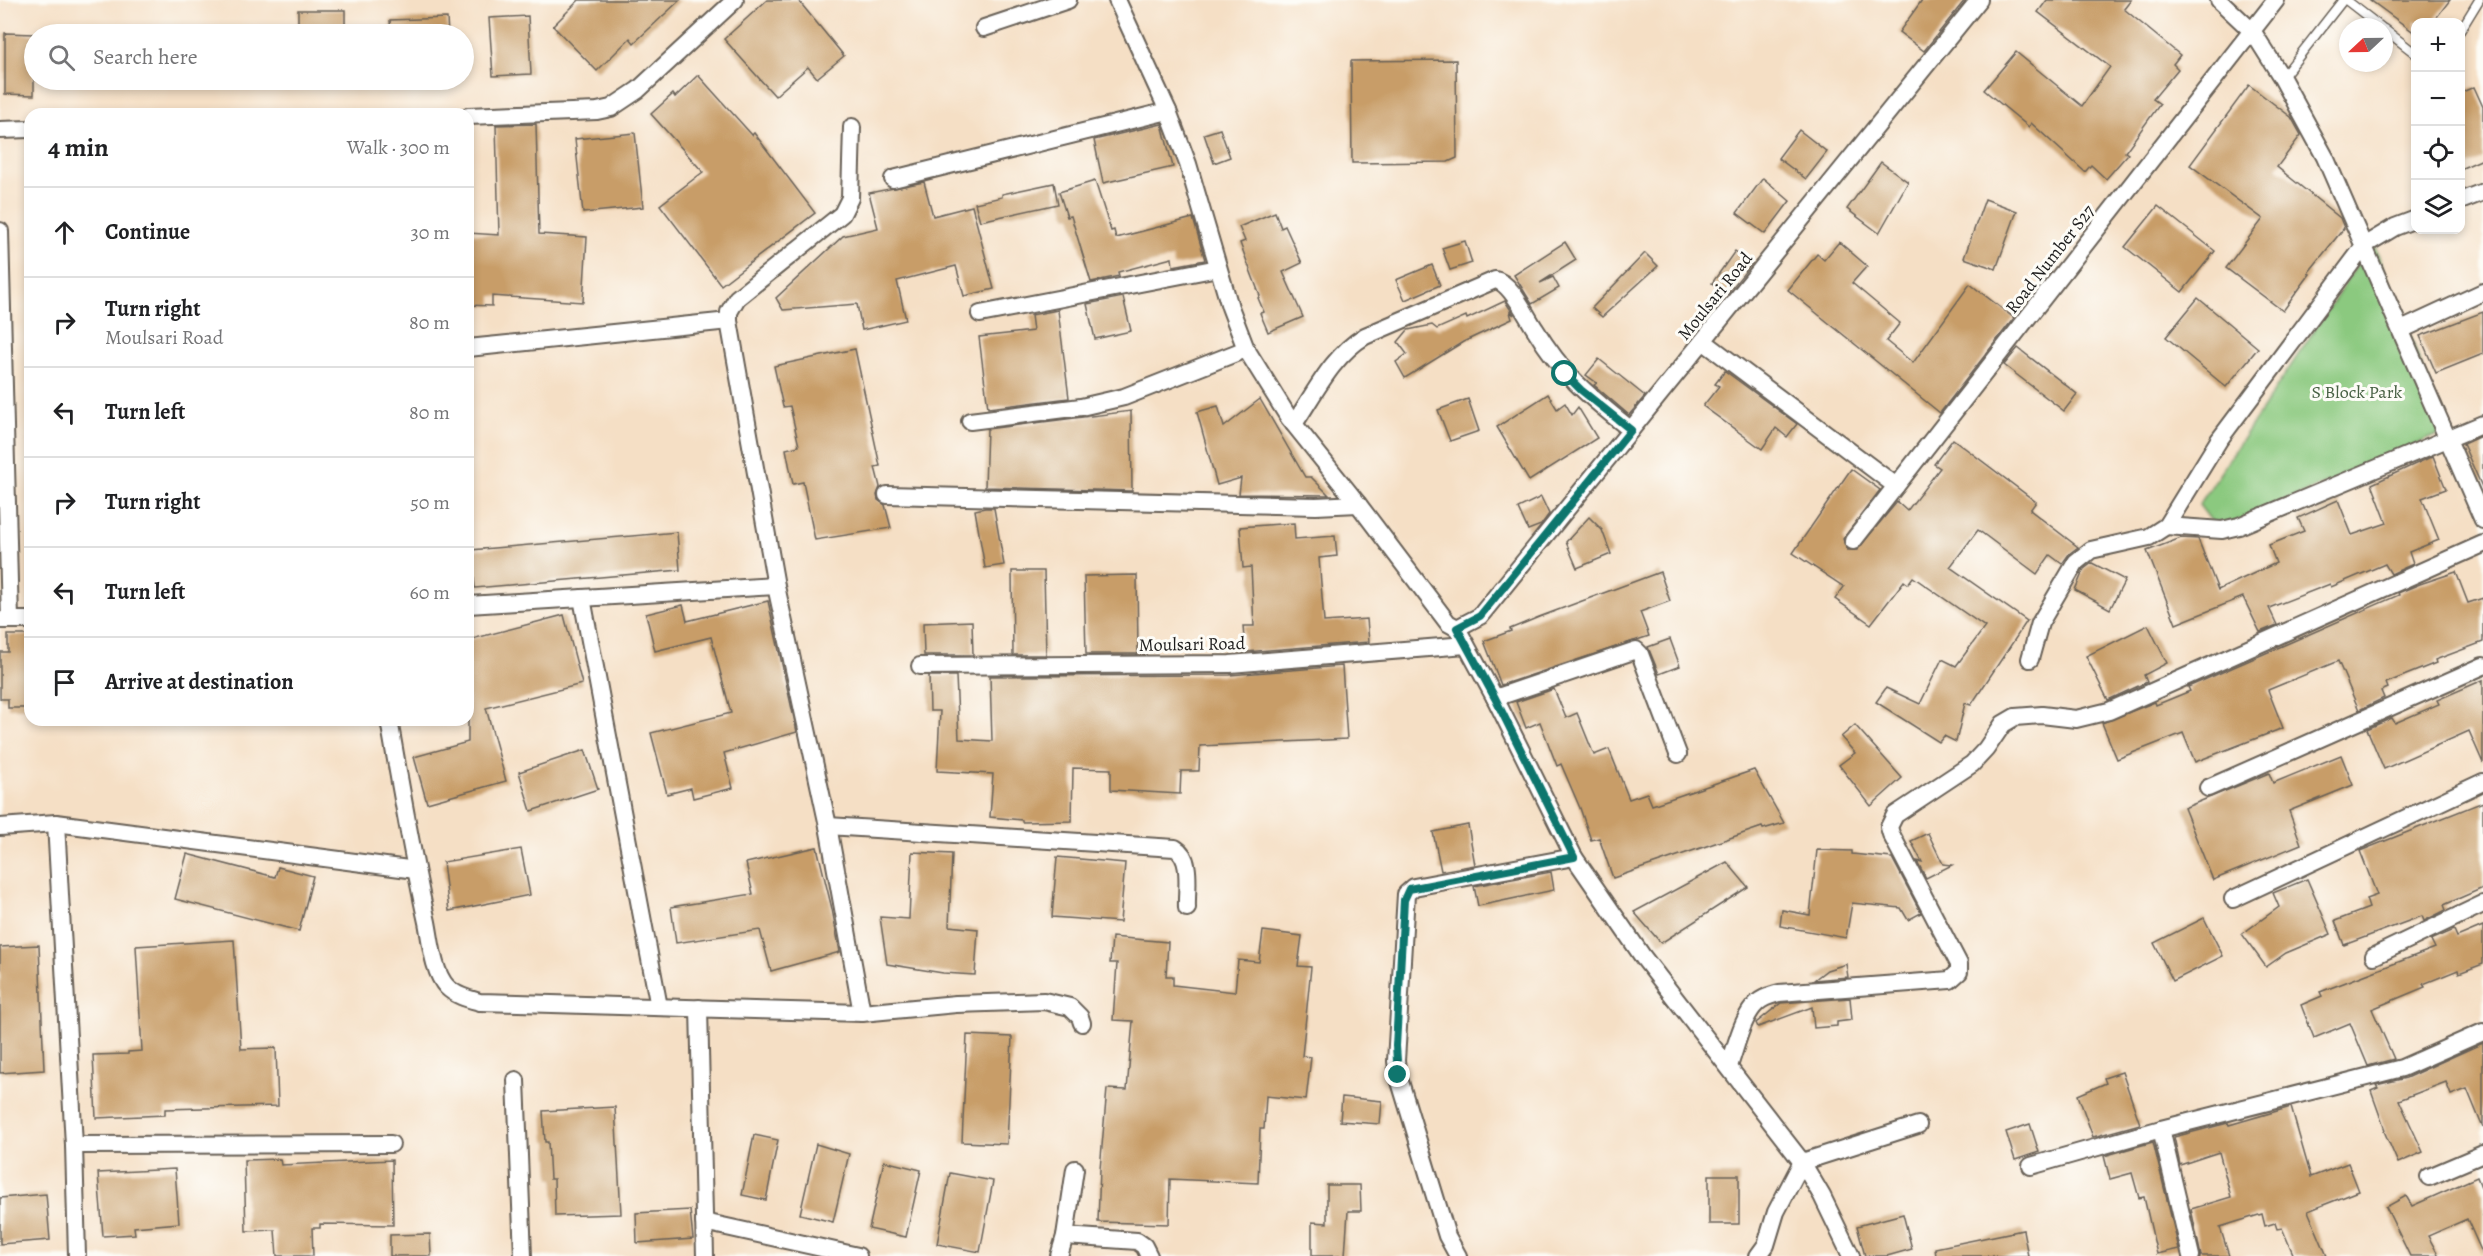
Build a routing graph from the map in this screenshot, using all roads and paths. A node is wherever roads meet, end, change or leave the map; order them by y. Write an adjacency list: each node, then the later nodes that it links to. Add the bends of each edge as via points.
1 (735, 0): 17 (street, via 638,90 611,108)
2 (1068, 0): 11 (street)
3 (1117, 0): 16 (street)
4 (1979, 0): 32 (street, Moulsari Road)
5 (2219, 0): 12 (street)
6 (2276, 0): 12 (street, Road Number S27)
7 (2344, 0): 9 (lane); 15 (lane)
8 (2479, 0): 10 (lane)
9 (2368, 18)
10 (2465, 23)
11 (984, 28)
12 (2253, 32): 15 (street); 40 (street, Road Number S27)
13 (2393, 37): 14 (lane)
14 (2411, 51)
15 (2282, 78): 26 (street, via 2325,157)
16 (1168, 111): 21 (street); 27 (street)
17 (474, 116)
18 (852, 127): 30 (street, via 847,207 737,298)
19 (24, 129): 20 (street)
20 (0, 130)
21 (893, 178)
22 (2483, 192): 23 (street)
23 (2465, 199)
24 (2411, 221): 26 (street)
25 (0, 231): 50 (street)
26 (2365, 245): 31 (street); 44 (street, via 2236,416)
27 (1218, 268): 29 (street); 34 (street)
28 (2483, 292): 31 (street)
29 (980, 314)
30 (729, 321): 33 (street); 47 (street)
31 (2401, 330): 39 (street)
32 (1703, 341): 38 (street, Moulsari Road); 40 (street)
33 (474, 347)
34 (1246, 349): 35 (street, via 1113,399 1081,407); 36 (street)
35 (970, 421)
36 (1294, 424): 38 (street, via 1349,345 1495,280 1504,283 1516,298 1565,374); 42 (street)
37 (2483, 424): 39 (street)
38 (1631, 430): 52 (street, Moulsari Road, via 1480,616)
39 (2448, 439): 43 (street); 44 (street, via 2239,526 2222,530)
40 (1896, 486): 45 (street, Road Number S27)
41 (887, 495): 42 (street)
42 (1358, 504): 52 (street, via 1448,623)
43 (2483, 520)
44 (2166, 526): 54 (street, via 2149,537 2091,550 2076,562 2040,623)
45 (1853, 541)
46 (2483, 544): 76 (street, via 2109,711 2076,719 2022,715 2004,724 1972,764 1895,815 1890,827 1959,964 1955,978 1768,997 1750,1010)
47 (776, 586): 48 (street); 63 (street)
48 (582, 598): 49 (street); 71 (street)
49 (474, 605)
50 (5, 620): 51 (street)
51 (24, 620)
52 (1457, 628): 53 (street)
53 (1466, 645): 55 (street, Moulsari Road, via 1230,664); 57 (street)
54 (2030, 659)
55 (920, 666)
56 (2483, 666): 61 (street)
57 (1495, 698): 59 (street, via 1636,650); 65 (street)
58 (390, 726): 66 (street)
59 (1678, 754)
60 (2483, 782): 67 (street)
61 (2208, 788)
62 (56, 823): 64 (street); 66 (street); 81 (street)
63 (828, 826): 69 (street, via 1175,848 1184,855 1186,863); 73 (street)
64 (0, 827)
65 (1574, 857): 76 (street, via 1643,957); 95 (street, via 1414,887 1406,894 1397,1068)
66 (416, 870): 71 (street, via 439,974 447,987 463,998 480,1002)
67 (2233, 899)
68 (2483, 904): 70 (street)
69 (1187, 908)
70 (2374, 956)
71 (659, 1007): 72 (street)
72 (699, 1008): 73 (street); 87 (street)
73 (862, 1013): 74 (street, via 1044,1001 1070,1006)
74 (1082, 1023)
75 (2483, 1032): 79 (street, via 2402,1068)
76 (1729, 1066): 83 (street)
77 (516, 1080): 90 (street)
78 (1918, 1125): 83 (street)
79 (2161, 1129): 84 (street); 98 (street)
80 (391, 1143): 81 (street)
81 (74, 1145): 89 (street)
82 (2483, 1154): 86 (street)
83 (1802, 1162): 96 (street); 97 (street)
84 (2031, 1166)
85 (1075, 1170): 88 (street)
86 (2429, 1177)
87 (704, 1222): 91 (street); 92 (street)
88 (1065, 1236): 93 (street); 94 (street, via 1137,1241)
89 (77, 1256)
90 (523, 1256)
91 (705, 1256)
92 (858, 1256)
93 (1059, 1256)
94 (1149, 1256)
95 (1456, 1256)
96 (1758, 1256)
97 (1851, 1256)
98 (2191, 1256)

